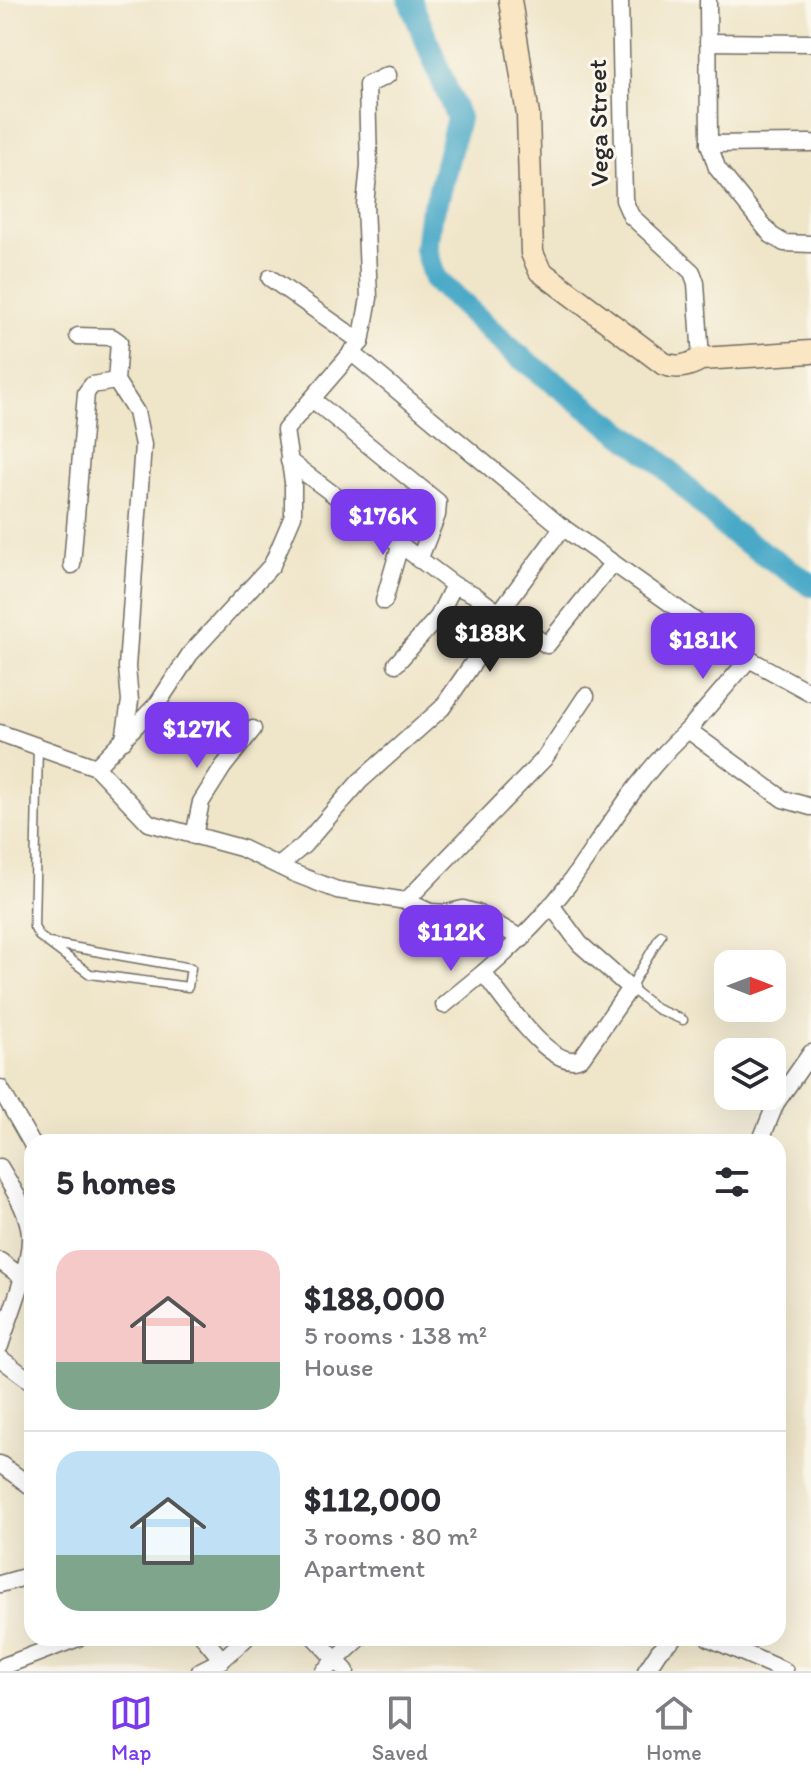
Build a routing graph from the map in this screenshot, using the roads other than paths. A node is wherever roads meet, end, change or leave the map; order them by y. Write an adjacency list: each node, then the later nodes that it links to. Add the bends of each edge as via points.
1 (510, 0): 14 (street, via 528,115 532,253 537,267 664,364 689,366)
2 (620, 0): 14 (street, Vega Street, via 624,200 631,216 692,272)
3 (708, 0): 4 (street)
4 (708, 42): 5 (street); 8 (street)
5 (811, 43)
6 (388, 75): 12 (street, via 367,85 369,298)
7 (811, 143): 8 (street)
8 (709, 144): 9 (street, via 717,168 771,235 784,243)
9 (811, 244)
10 (270, 278): 12 (street)
11 (78, 336): 15 (street, via 119,342)
12 (356, 347): 16 (street); 18 (street)
13 (811, 352): 14 (street)
14 (701, 359)
15 (116, 381): 22 (street, via 92,385 86,393); 33 (street, via 136,412 143,445)
16 (312, 399): 17 (street, via 285,430); 20 (street, via 438,502)
17 (289, 461): 19 (street); 33 (street, via 293,516 272,565 190,654 158,703)
18 (563, 527): 21 (street); 25 (street)
19 (400, 545): 20 (street); 24 (street)
20 (419, 560): 23 (street)
21 (613, 563): 25 (street, via 547,645); 26 (street)
22 (72, 565)
23 (454, 585): 25 (street); 27 (street, via 438,617)
24 (384, 601)
25 (502, 615): 38 (street, via 442,708 360,781)
26 (749, 659): 28 (street); 31 (street)
27 (396, 664)
28 (811, 693)
29 (586, 696): 39 (street, via 544,759)
30 (253, 729): 37 (street, via 201,802)
31 (688, 730): 36 (street, via 783,799); 40 (street, via 662,753)
32 (0, 733): 34 (street)
33 (124, 741): 35 (street)
34 (38, 746): 35 (street); 43 (lane, via 34,927)
35 (96, 767): 37 (street, via 149,823)
36 (811, 807)
37 (194, 836): 38 (street, via 241,848)
38 (279, 866): 39 (street, via 337,890)
39 (406, 901): 42 (street, via 430,912 477,913)
40 (551, 905): 42 (street); 45 (street, via 580,944)
41 (661, 935): 45 (lane)
42 (522, 939): 44 (street)
43 (49, 943): 43 (lane, via 191,968 188,987 90,974)
44 (483, 973): 45 (street, via 518,1022 571,1062 582,1057); 46 (street)
45 (630, 988): 47 (lane, via 657,1009)
46 (444, 1005)
47 (683, 1020)
48 (811, 1053): 51 (street, via 776,1103)
49 (0, 1088): 50 (street)
50 (26, 1134)
51 (763, 1134)
52 (0, 1167): 53 (street)
53 (24, 1212)
54 (0, 1261): 56 (street)
55 (24, 1267): 56 (street)
56 (22, 1277): 57 (street)
57 (0, 1346)
58 (0, 1358): 59 (street)
59 (24, 1376)
60 (0, 1464): 61 (street)
61 (24, 1481)
62 (24, 1577): 63 (street)
63 (0, 1584)
64 (55, 1646): 72 (street)
65 (211, 1646): 71 (street)
66 (237, 1646): 71 (street)
67 (323, 1646): 73 (street)
68 (355, 1646): 73 (street)
69 (664, 1646): 77 (street)
70 (723, 1646): 74 (street)
71 (222, 1660): 75 (street)
72 (3, 1664)
73 (342, 1665): 76 (street)
74 (755, 1665): 78 (street)
75 (200, 1671)
76 (324, 1671)
77 (646, 1671)
78 (785, 1671)

